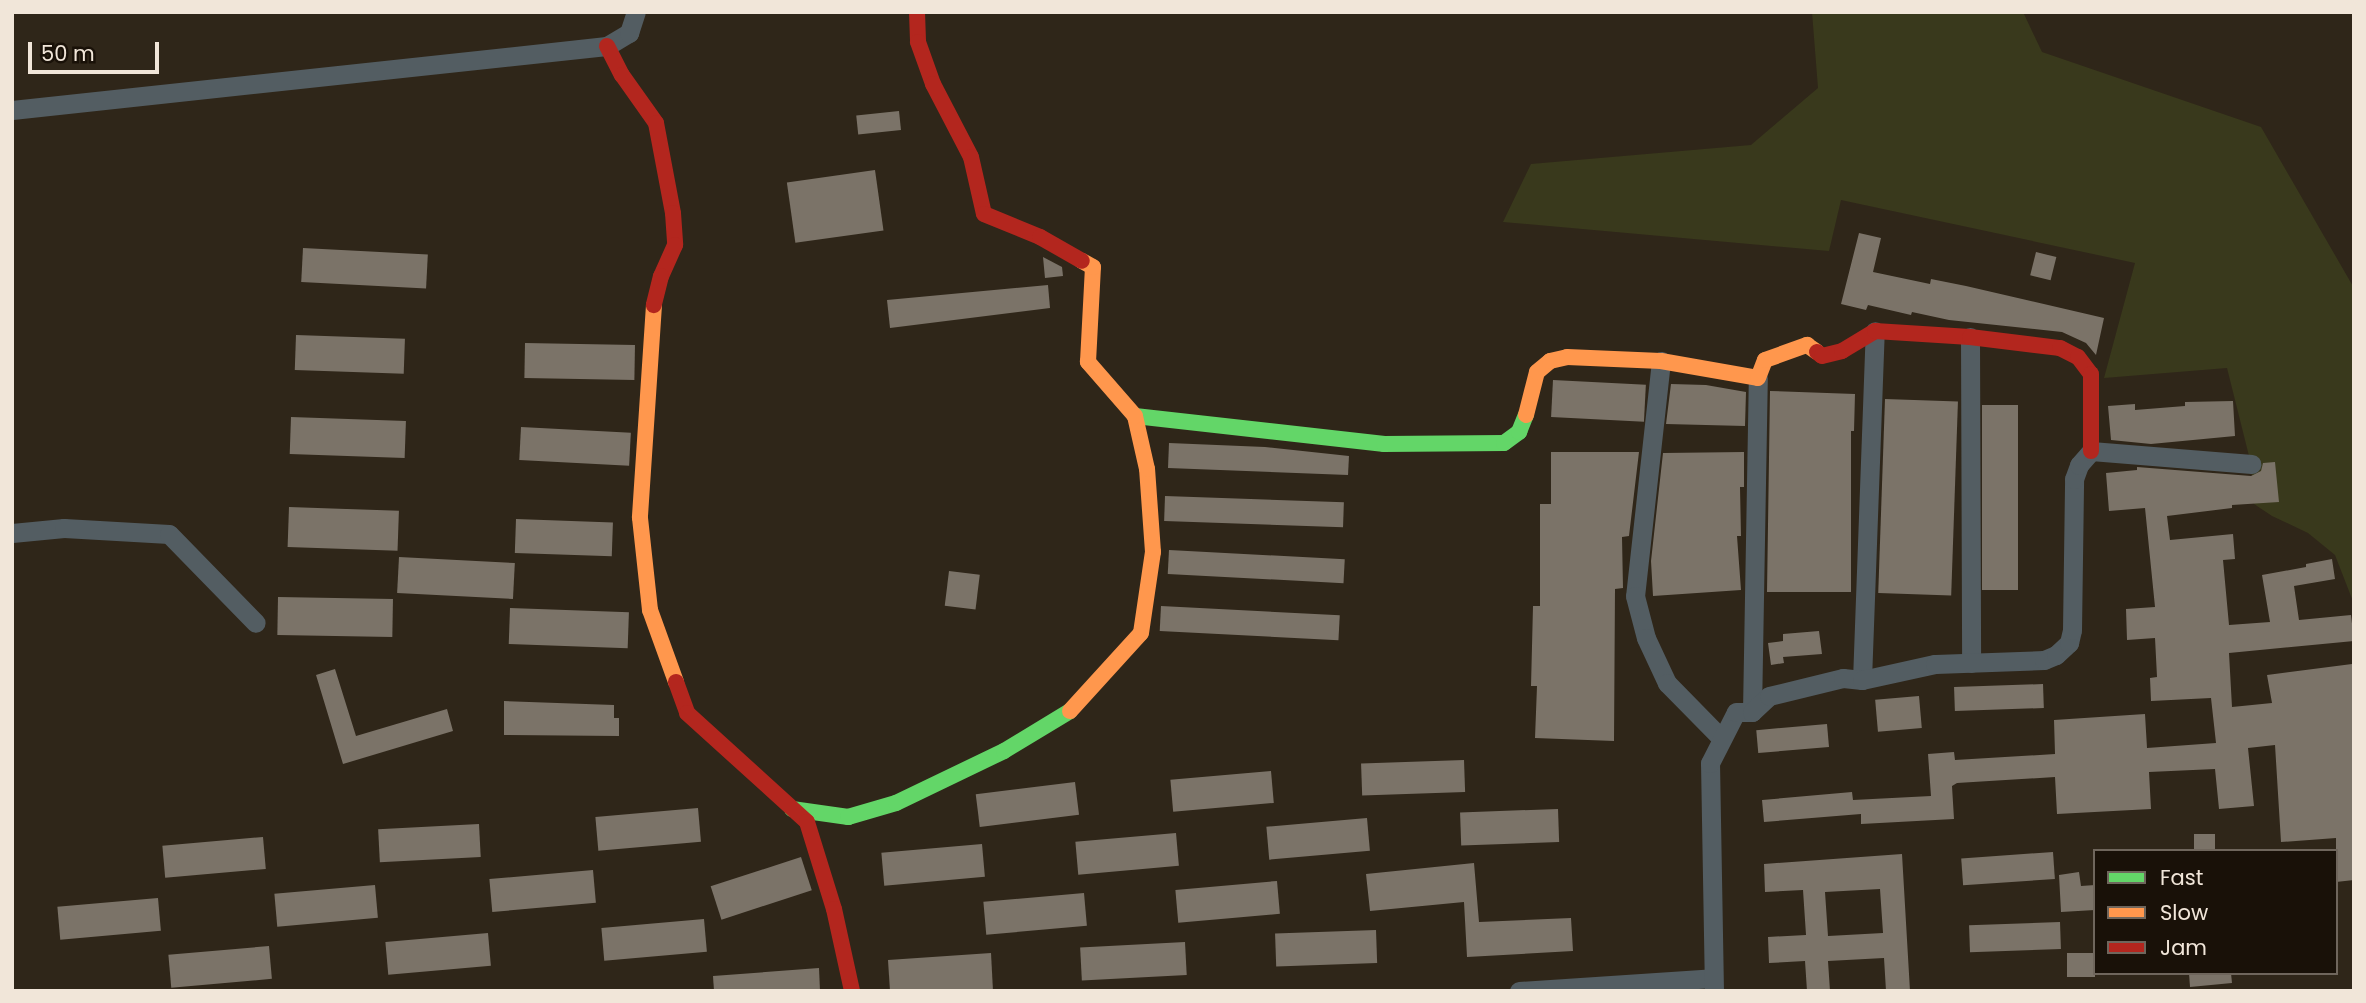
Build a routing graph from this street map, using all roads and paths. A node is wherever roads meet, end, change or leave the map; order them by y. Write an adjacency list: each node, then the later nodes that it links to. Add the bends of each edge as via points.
1 (636, 12): 3 (street, via 629,33)
2 (917, 12): 9 (street, via 918,42 933,84 971,157 984,214 1040,237 1093,267 1088,362)
3 (607, 46): 4 (street); 18 (street, via 656,123 673,213 674,245 651,317 640,518 650,610 687,713)
4 (12, 110)
5 (1875, 331): 6 (street); 8 (street, via 1842,351 1822,356 1807,345 1765,360); 15 (street)
6 (1970, 337): 10 (street, via 2060,348 2078,356 2091,374); 14 (street)
7 (1661, 361): 8 (street); 9 (street, via 1567,357 1550,361 1537,372 1519,432 1504,443 1384,444); 17 (street, via 1635,596 1646,638 1667,682)
8 (1758, 378): 16 (street)
9 (1135, 416): 18 (street, via 1147,469 1153,552 1141,634 1077,707 1004,751 896,803 848,817)
10 (2091, 451): 11 (street); 14 (street, via 2074,480 2069,643 2044,660)
11 (2251, 464)
12 (12, 533): 13 (street, via 64,528 169,534)
13 (256, 624)
14 (1971, 663): 15 (street, via 1935,664)
15 (1862, 680): 16 (street, via 1843,678 1769,696)
16 (1752, 712): 17 (street, via 1736,712)
17 (1721, 739): 19 (street, via 1710,763 1709,786)
18 (792, 809): 20 (street, via 807,822 834,909)
19 (1713, 985): 21 (street)
20 (852, 991)
21 (1519, 991)

